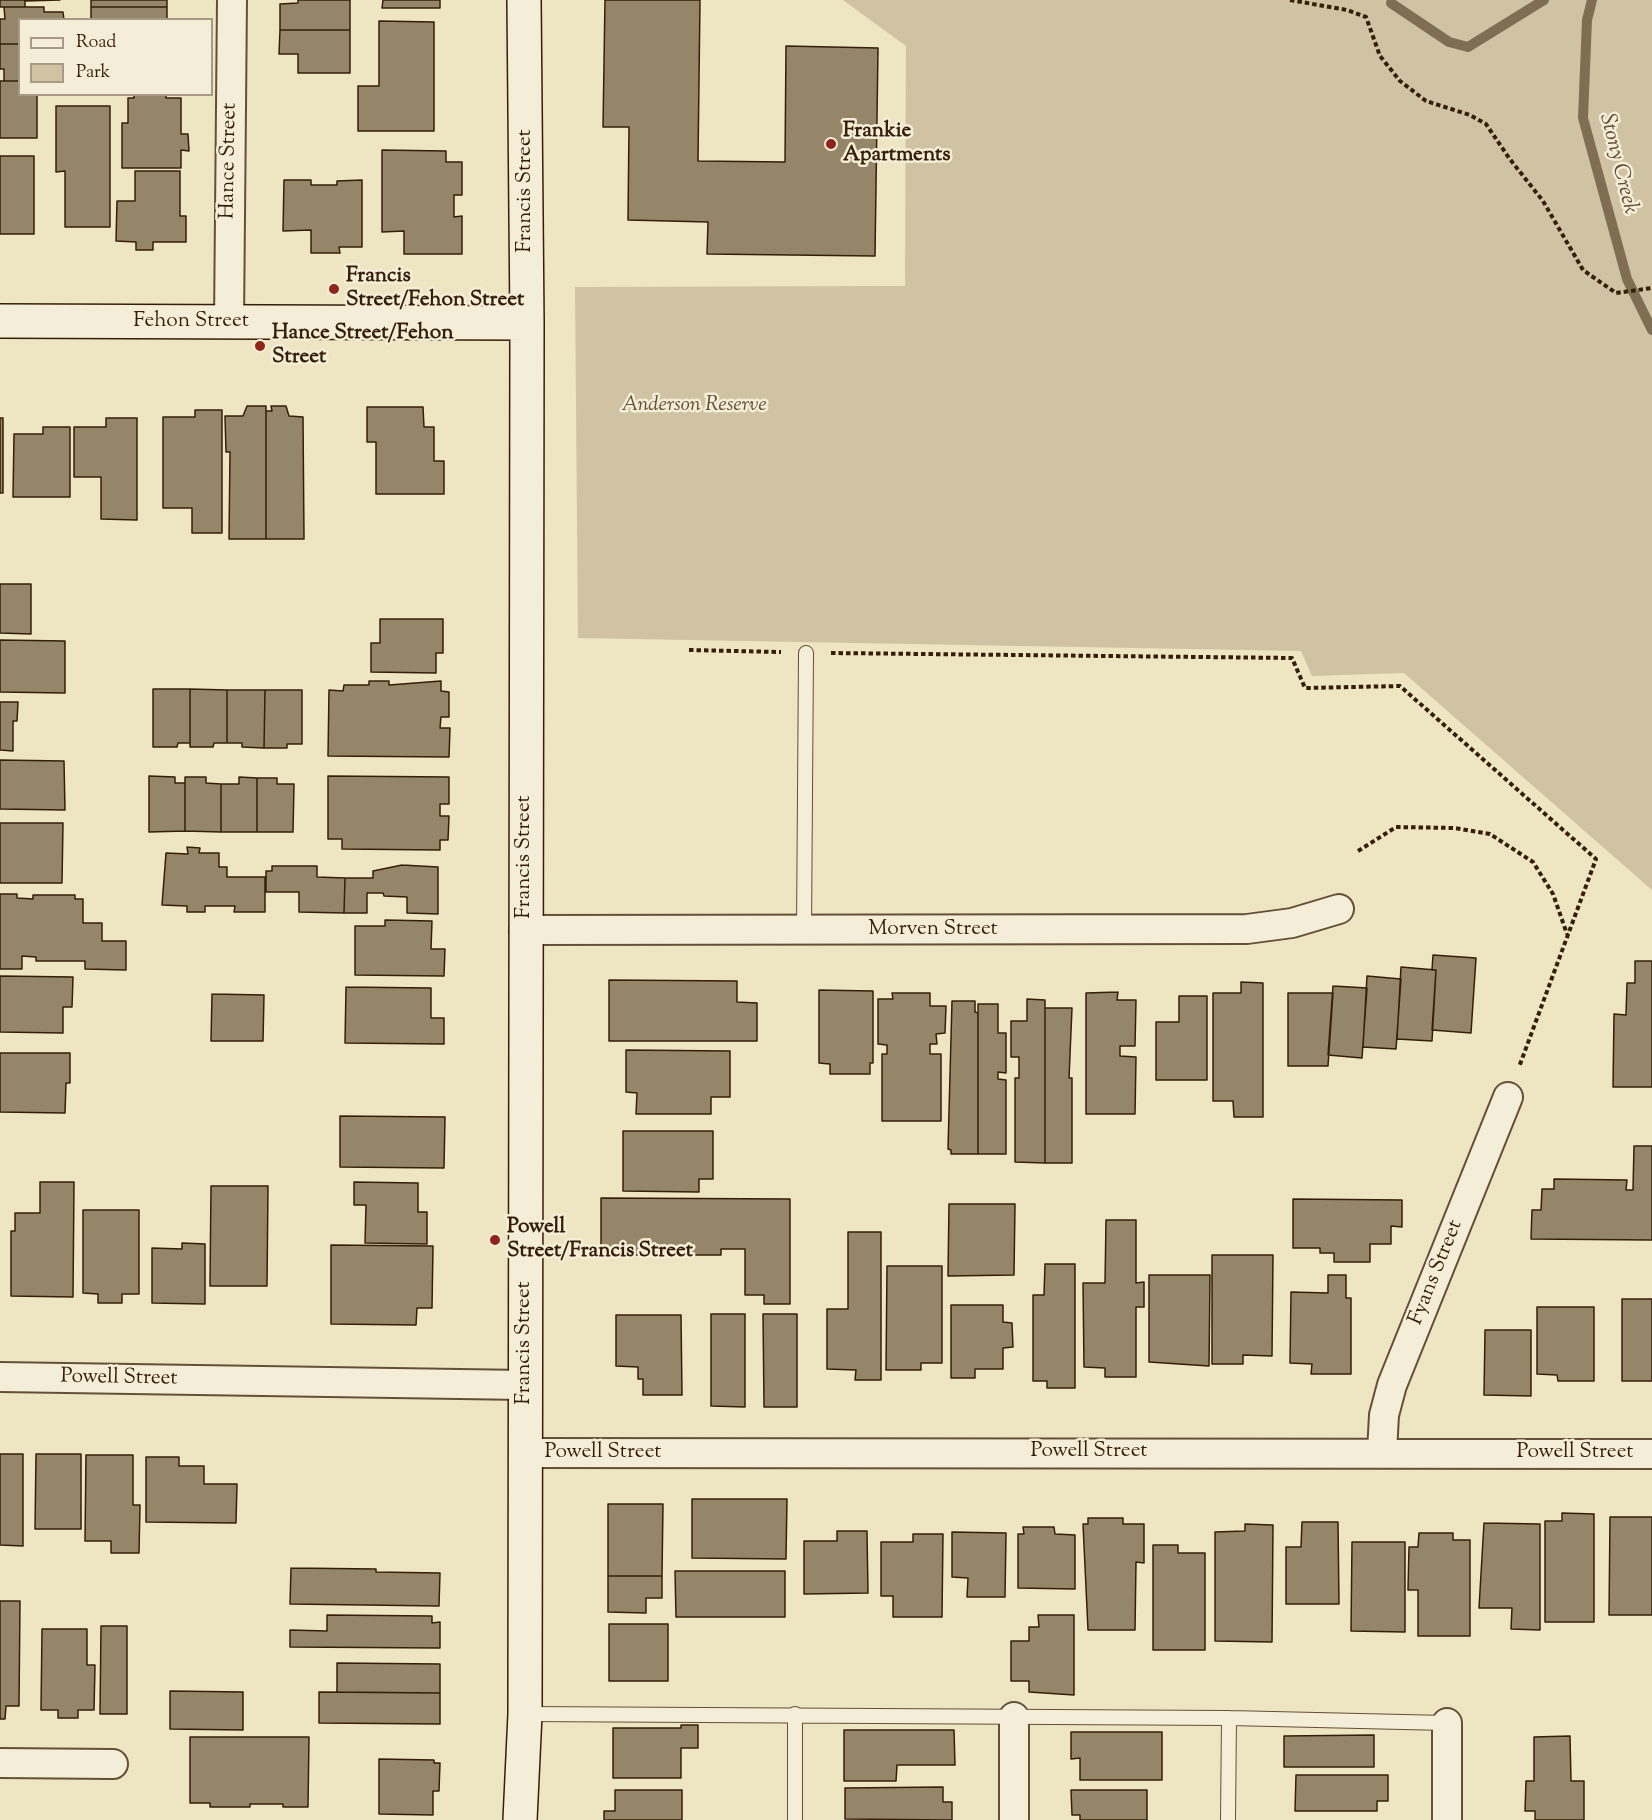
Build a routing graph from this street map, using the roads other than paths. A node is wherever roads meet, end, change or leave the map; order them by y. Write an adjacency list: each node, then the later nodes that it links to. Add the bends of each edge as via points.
1 (232, 0): 4 (street, Hance Street)
2 (524, 0): 5 (main road, Francis Street)
3 (0, 321): 4 (main road, Fehon Street)
4 (229, 322): 5 (main road, Fehon Street)
5 (527, 323): 8 (main road, Francis Street)
6 (806, 653): 9 (lane)
7 (1339, 909): 9 (street, Morven Street, via 1292,923 1247,929)
8 (524, 930): 9 (street, Morven Street); 12 (main road, Francis Street)
9 (804, 931)
10 (1508, 1097): 13 (street, Fyans Street, via 1392,1385 1384,1415)
11 (0, 1377): 12 (street, Powell Street)
12 (525, 1385): 14 (main road, Francis Street)
13 (1382, 1452): 14 (street, Powell Street); 15 (street, Powell Street)
14 (525, 1453): 16 (main road, Francis Street)
15 (1652, 1455)
16 (525, 1714): 17 (lane); 23 (main road, Francis Street); 24 (main road, Francis Street)
17 (795, 1714): 18 (lane); 25 (lane)
18 (1014, 1718): 19 (lane); 26 (street)
19 (1229, 1718): 20 (lane); 27 (lane)
20 (1447, 1723): 28 (street)
21 (0, 1763): 22 (street)
22 (113, 1764)
23 (520, 1820)
24 (537, 1820)
25 (795, 1820)
26 (1014, 1820)
27 (1228, 1820)
28 (1448, 1820)

